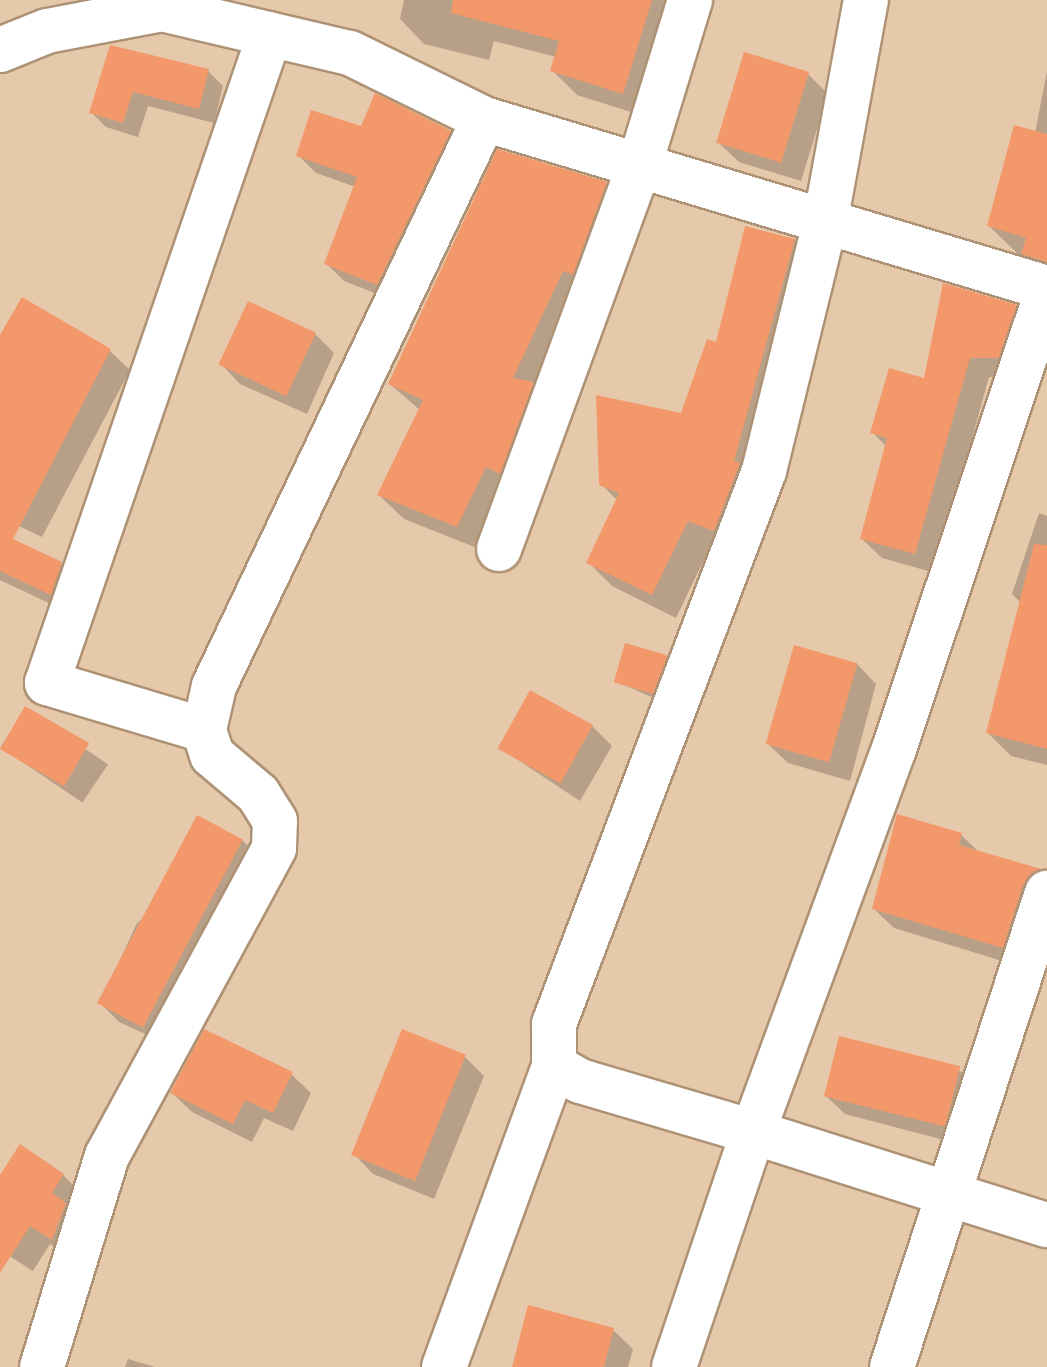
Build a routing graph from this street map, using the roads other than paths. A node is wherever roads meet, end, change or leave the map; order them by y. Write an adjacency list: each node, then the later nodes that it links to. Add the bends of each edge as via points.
1 (690, 0): 6 (street)
2 (866, 0): 7 (street)
3 (270, 34): 4 (street, via 162,9 47,31); 5 (street, via 350,53); 10 (street, via 47,683)
4 (1, 52)
5 (484, 119): 6 (street); 10 (street, via 214,686)
6 (639, 167): 7 (street); 9 (street)
7 (825, 223): 8 (street); 12 (street, via 764,471 554,1024)
8 (1047, 290): 13 (street, via 894,749)
9 (499, 549)
10 (204, 730): 16 (street, via 212,755 258,794 275,821 274,848 107,1156)
11 (1047, 893): 14 (street)
12 (554, 1066): 13 (street, via 580,1081); 17 (street)
13 (753, 1132): 14 (street); 18 (street)
14 (948, 1194): 15 (street); 19 (street)
15 (1047, 1225)
16 (42, 1367)
17 (444, 1367)
18 (674, 1367)
19 (892, 1367)

